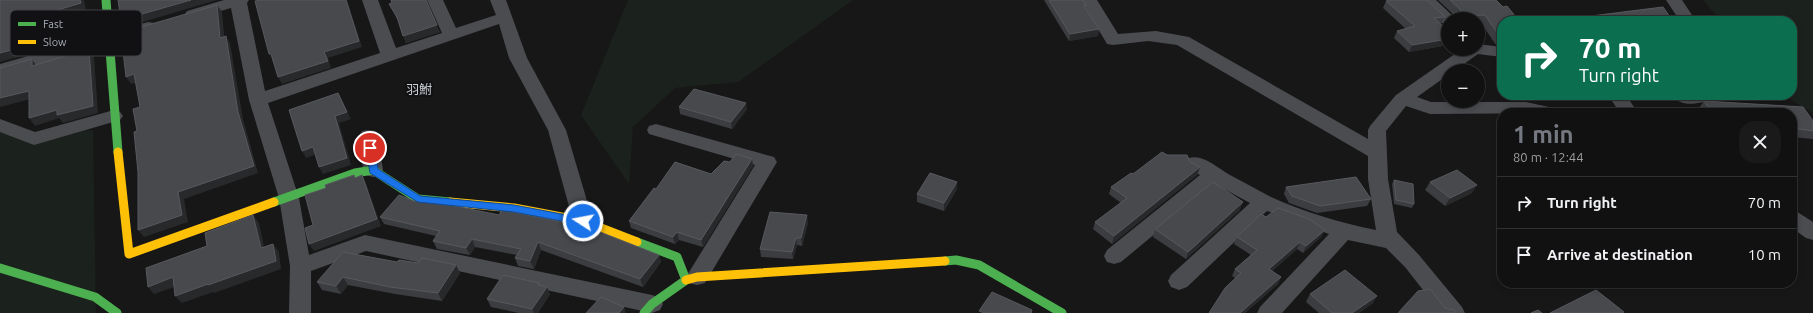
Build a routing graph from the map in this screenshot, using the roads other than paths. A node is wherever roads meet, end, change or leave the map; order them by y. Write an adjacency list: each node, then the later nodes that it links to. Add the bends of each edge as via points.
1 (106, 0): 9 (street)
2 (239, 0): 13 (street); 23 (street)
3 (370, 0): 19 (street)
4 (435, 0): 14 (street)
5 (498, 0): 12 (street)
6 (1090, 0): 31 (street, via 1113,40 1142,34 1161,35 1183,41)
7 (1426, 0): 10 (street)
8 (1674, 0): 11 (street)
9 (107, 10)
10 (1441, 13)
11 (1685, 16)
12 (505, 17): 14 (street); 37 (street, via 518,58 557,130)
13 (142, 29)
14 (451, 35): 19 (street)
15 (1485, 50): 16 (street)
16 (1497, 51)
17 (48, 56): 21 (street)
18 (111, 56): 27 (street)
19 (390, 56): 23 (street)
20 (1464, 56): 22 (street)
21 (0, 70)
22 (1402, 99): 24 (street, via 1430,108); 31 (street, via 1376,130)
23 (258, 100): 35 (street)
24 (1497, 108)
25 (1497, 108): 26 (street)
26 (1526, 108)
27 (114, 116): 28 (street, via 34,139); 35 (street, via 129,254)
28 (0, 125)
29 (656, 130): 45 (street, via 767,162)
30 (369, 136): 33 (street)
31 (1377, 153): 41 (street, via 1385,225)
32 (1196, 163): 34 (street)
33 (373, 170): 35 (street, via 355,173); 37 (street, via 418,199 514,208)
34 (1214, 175): 36 (street); 42 (street)
35 (289, 198): 43 (street)
36 (1264, 202): 39 (street); 46 (street)
37 (583, 221): 45 (street, via 677,257)
38 (1797, 221): 40 (street)
39 (1344, 231): 41 (street); 51 (street)
40 (1813, 232)
41 (1392, 241): 52 (street, via 1412,261)
42 (1114, 256)
43 (302, 266): 47 (street, via 365,242); 49 (street)
44 (0, 268): 48 (street, via 95,297)
45 (692, 278): 47 (street); 50 (street, via 956,260 979,265)
46 (1179, 281)
47 (648, 308)
48 (117, 313)
49 (300, 313)
50 (1062, 313)
51 (1268, 313)
52 (1454, 313)

